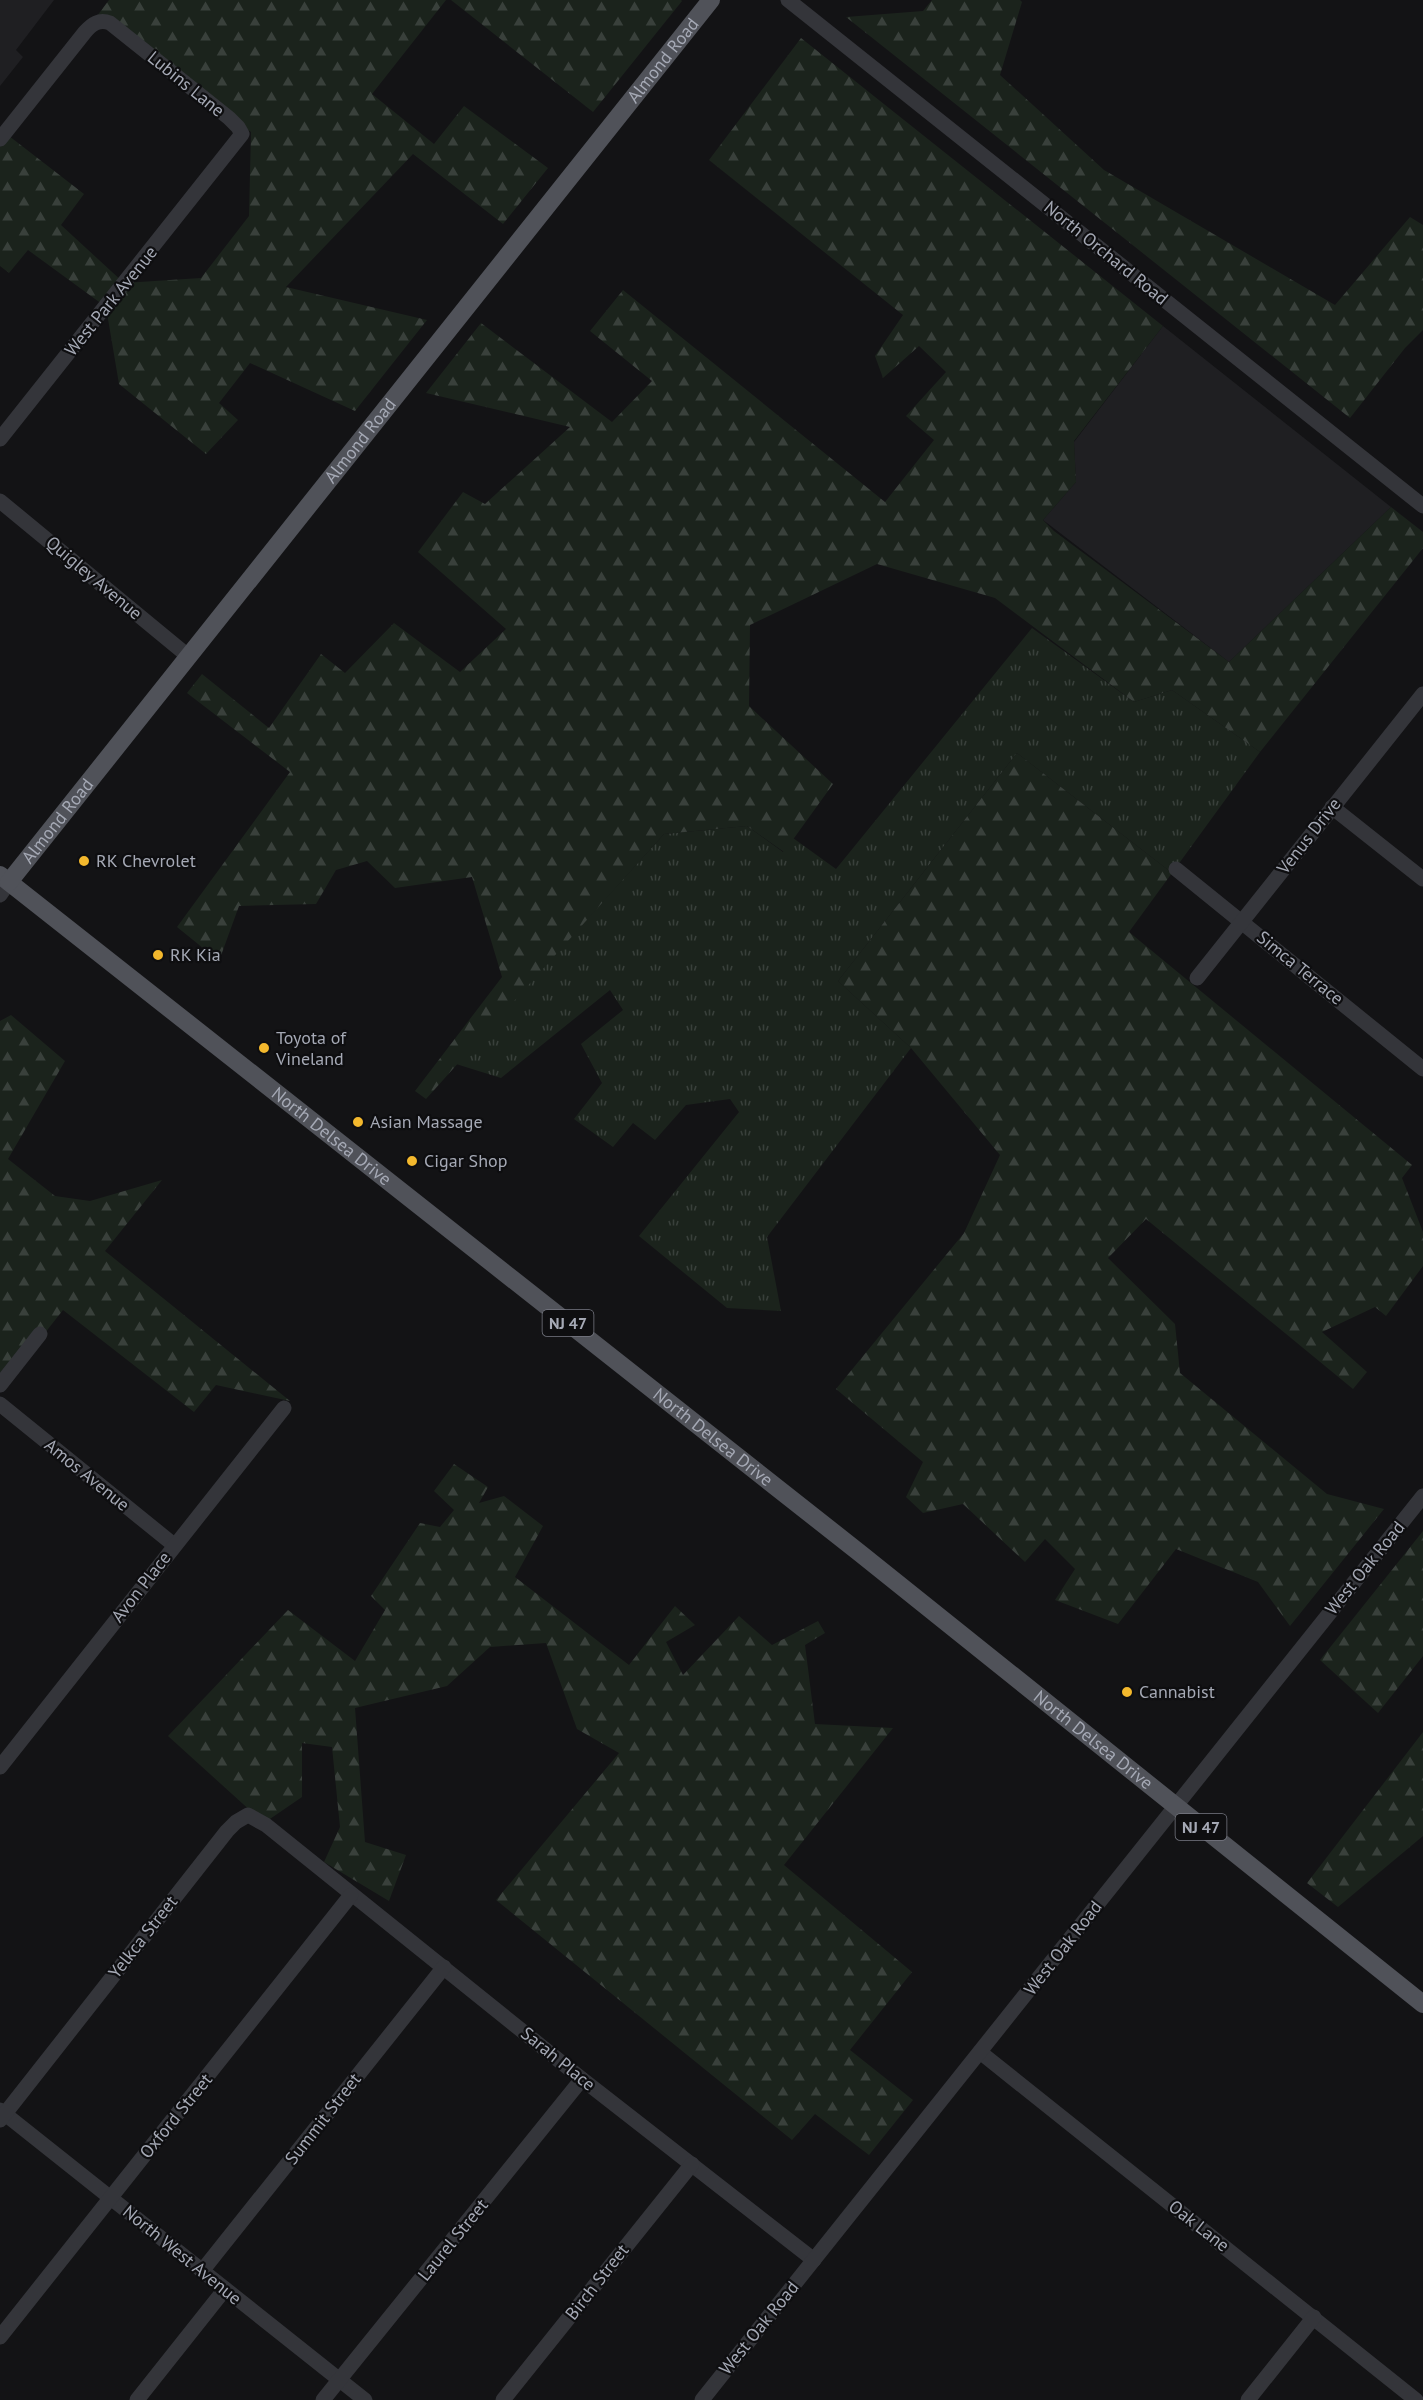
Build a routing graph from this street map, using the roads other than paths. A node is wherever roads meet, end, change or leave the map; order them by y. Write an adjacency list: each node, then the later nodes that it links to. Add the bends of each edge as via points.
1 (711, 0): 8 (main road, Almond Road)
2 (788, 0): 7 (street, North Orchard Road)
3 (0, 139): 4 (street, Lubins Lane, via 85,32 98,22 110,23 238,127 241,137)
4 (221, 162): 5 (street, West Park Avenue)
5 (0, 439)
6 (0, 501): 8 (street, Quigley Avenue)
7 (1423, 506)
8 (188, 656): 13 (main road, Almond Road)
9 (1423, 694): 10 (street, Venus Drive)
10 (1332, 807): 12 (street); 14 (street, Venus Drive)
11 (1176, 869): 14 (street, Simca Terrace)
12 (1423, 879)
13 (3, 884): 24 (main road, North Delsea Drive / NJ 47, via 861,1554)
14 (1241, 922): 15 (street, Venus Drive); 16 (street, Simca Terrace)
15 (1197, 978)
16 (1423, 1069)
17 (40, 1334): 18 (street)
18 (0, 1385)
19 (0, 1404): 22 (street, Amos Avenue)
20 (284, 1408): 22 (street, Avon Place)
21 (1423, 1496): 24 (street, West Oak Road)
22 (174, 1545): 23 (street, Avon Place)
23 (0, 1767)
24 (1175, 1806): 28 (main road, North Delsea Drive / NJ 47); 29 (street, West Oak Road)
25 (305, 1856): 26 (street, Sarah Place); 31 (street, Yelkca Street, via 259,1820 248,1815 236,1822)
26 (351, 1894): 27 (street, Sarah Place); 33 (street, Oxford Street)
27 (444, 1968): 30 (street, Sarah Place); 35 (street, Summit Street)
28 (1423, 2004)
29 (980, 2052): 34 (street, West Oak Road); 37 (street, Oak Lane)
30 (582, 2079): 32 (street, Sarah Place); 39 (street, Laurel Street)
31 (2, 2115): 33 (street, North West Avenue)
32 (692, 2164): 34 (street, Sarah Place); 43 (street, Birch Street)
33 (110, 2198): 35 (street, North West Avenue); 38 (street, Oxford Street)
34 (814, 2260): 44 (street, West Oak Road)
35 (202, 2271): 36 (street, North West Avenue)
36 (225, 2289): 39 (street, North West Avenue); 40 (street)
37 (1314, 2317): 45 (street); 46 (street, Oak Lane)
38 (0, 2337)
39 (340, 2380): 41 (street, Laurel Street); 42 (street, North West Avenue)
40 (137, 2400)
41 (323, 2400)
42 (365, 2400)
43 (503, 2400)
44 (702, 2400)
45 (1248, 2400)
46 (1416, 2400)

